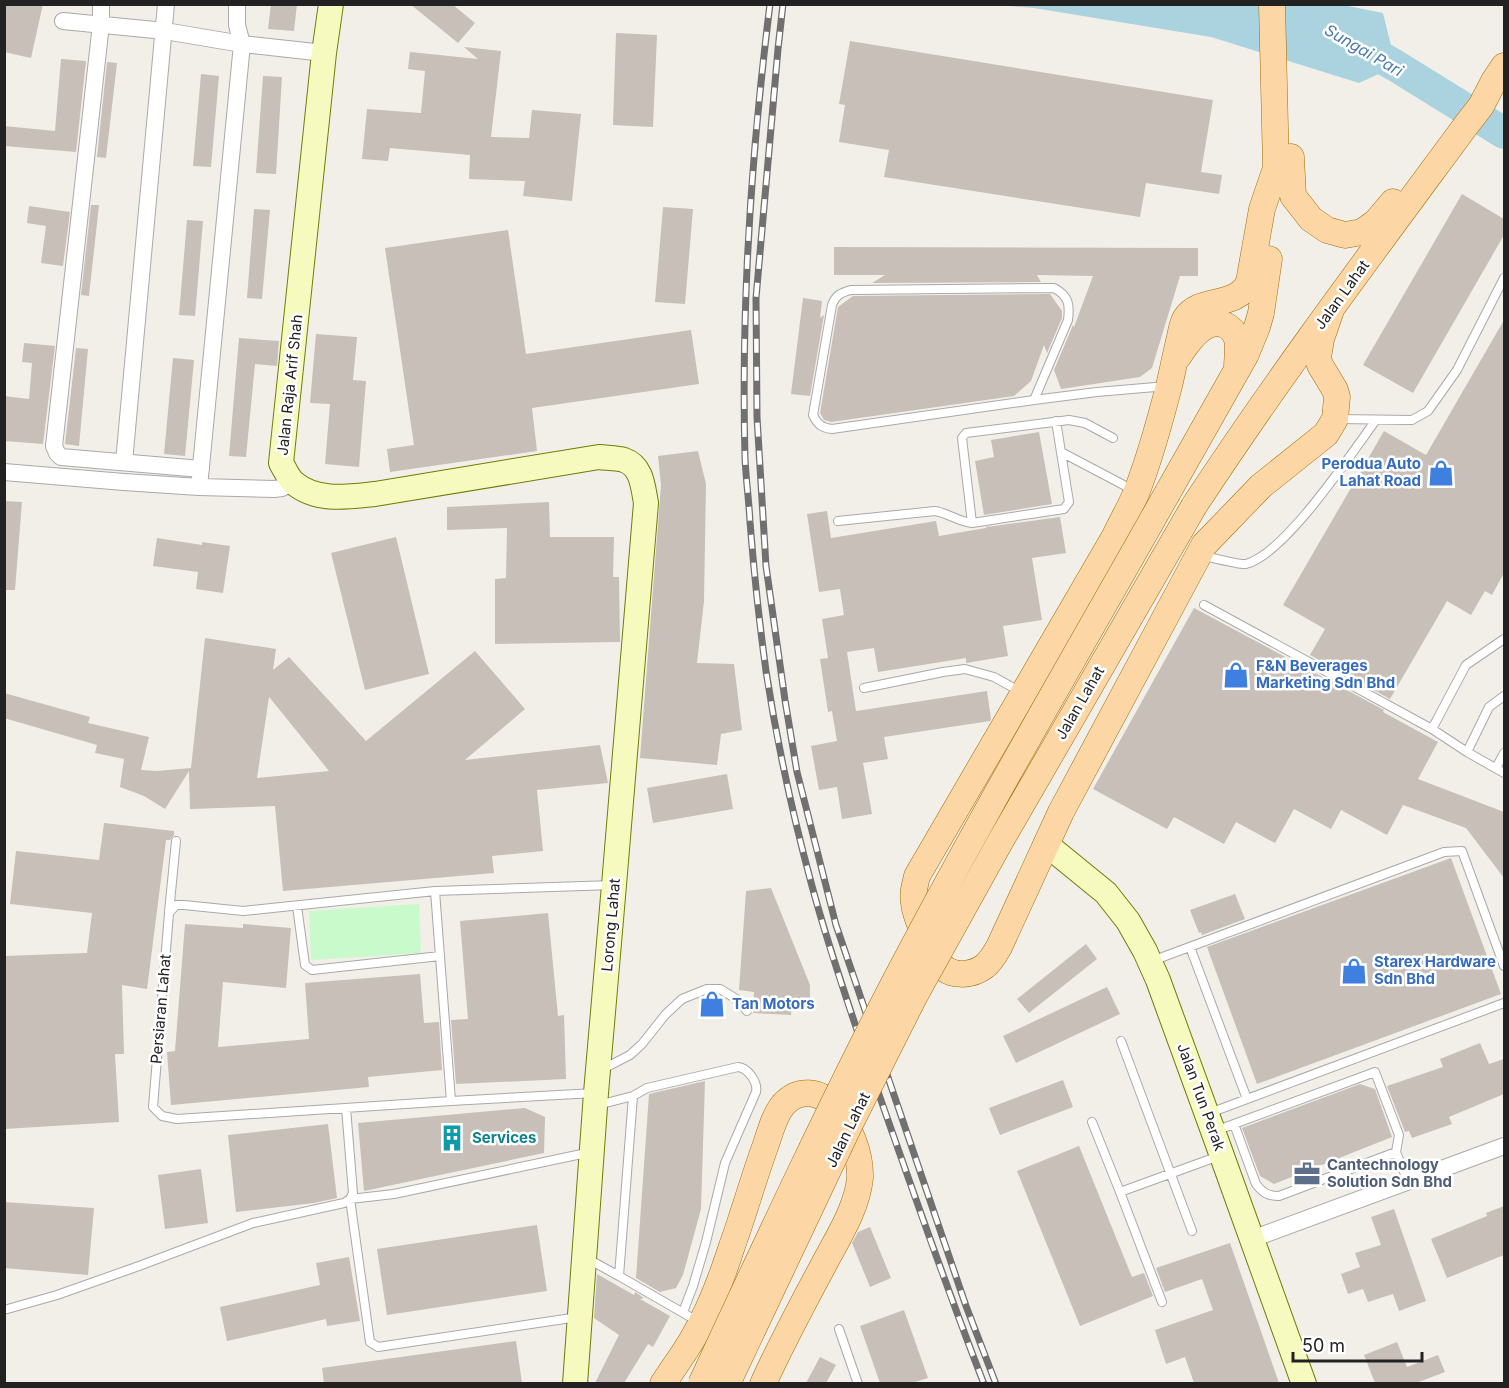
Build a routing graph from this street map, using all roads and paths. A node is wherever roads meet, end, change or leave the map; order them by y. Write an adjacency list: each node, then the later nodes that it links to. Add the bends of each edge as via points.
1 (101, 4): 7 (street)
2 (166, 4): 8 (street)
3 (237, 4): 9 (street)
4 (331, 4): 10 (street, Jalan Raja Arif Shah)
5 (1272, 4): 11 (main road)
6 (63, 21): 7 (street)
7 (100, 24): 8 (street); 26 (street, via 54,446 61,457)
8 (165, 31): 9 (street); 26 (street)
9 (242, 44): 10 (street); 27 (street)
10 (324, 53): 29 (street, Jalan Raja Arif Shah, via 281,463)
11 (1273, 65): 13 (main road, via 1290,142 1293,196 1311,219 1345,235 1362,232 1376,222); 14 (main road, Jalan Lahat)
12 (1499, 74): 13 (main road, Jalan Lahat)
13 (1470, 114): 16 (main road, Jalan Lahat)
14 (1276, 168): 17 (main road, Jalan Lahat, via 1273,234 1261,313); 18 (main road, via 1262,209 1246,288 1231,299 1198,308 1188,315)
15 (1504, 278): 22 (lane, via 1457,370 1428,411 1412,420)
16 (1331, 310): 19 (main road, Jalan Lahat); 21 (main road, via 1318,358 1337,397)
17 (1237, 371): 18 (main road, via 1235,334 1219,323 1195,333); 84 (main road, Jalan Lahat, bridge, via 892,988)
18 (1171, 376): 20 (lane); 31 (main road)
19 (1277, 384): 21 (main road, via 1301,377 1313,381 1326,395); 85 (main road, Jalan Lahat, bridge, via 1194,506 914,997)
20 (1034, 400): 20 (lane, via 825,429 813,415 835,297 851,290 1054,288 1067,300 1068,320)
21 (1335, 419): 22 (lane); 34 (main road, via 1326,434 1262,486)
22 (1376, 420): 34 (lane, via 1280,543 1245,565)
23 (1056, 422): 24 (lane, via 1076,420); 25 (lane); 33 (lane, via 963,435)
24 (1113, 438)
25 (1061, 452): 31 (lane); 33 (lane, via 1069,502 1064,508)
26 (124, 462): 27 (street)
27 (201, 469): 30 (street)
28 (4, 472): 30 (street)
29 (292, 482): 30 (street, via 274,489); 47 (street, Lorong Lahat, via 313,495 340,498 599,457 626,460 636,468 645,503)
30 (199, 487)
31 (1136, 492): 38 (main road)
32 (838, 521): 33 (lane, via 935,511)
33 (972, 523)
34 (1199, 554): 46 (main road)
35 (1204, 605): 40 (lane)
36 (1504, 639): 40 (lane, via 1466,665)
37 (864, 688): 38 (lane, via 965,669 994,677)
38 (1024, 694): 46 (main road, via 917,876 913,902 939,964 964,975 985,966 999,947)
39 (1504, 696): 41 (lane, via 1489,707)
40 (1432, 729): 41 (lane)
41 (1467, 752): 43 (lane)
42 (1504, 753): 43 (lane)
43 (1496, 768): 44 (lane)
44 (1504, 773)
45 (176, 841): 50 (lane)
46 (1046, 844): 53 (street, Jalan Tun Perak, via 1106,893 1128,921)
47 (614, 885): 48 (lane); 58 (street, Lorong Lahat)
48 (435, 891): 49 (lane); 52 (lane)
49 (297, 906): 50 (lane, via 243,911 176,905); 52 (lane, via 305,965 312,970)
50 (169, 913): 62 (lane, Persiaran Lahat, via 153,1107 162,1116 177,1119)
51 (1190, 947): 53 (lane); 54 (lane, via 1444,852 1461,851); 60 (lane)
52 (440, 957): 61 (lane)
53 (1150, 962): 64 (street, Jalan Tun Perak)
54 (1504, 966)
55 (1504, 1003): 60 (lane)
56 (747, 1011): 58 (lane, via 720,989 707,989 682,999)
57 (1120, 1041): 69 (lane)
58 (596, 1090): 59 (lane); 61 (lane, Persiaran Lahat); 66 (street, Lorong Lahat)
59 (633, 1096): 76 (lane); 80 (lane, via 647,1088 738,1067 746,1070 757,1085 725,1163 693,1286)
60 (1247, 1099): 64 (lane)
61 (451, 1101): 62 (lane, Persiaran Lahat)
62 (346, 1108): 72 (lane, via 353,1193)
63 (1092, 1122): 71 (lane)
64 (1218, 1123): 67 (lane, via 1256,1184 1269,1196 1279,1196); 67 (lane, via 1375,1072 1399,1135); 68 (street, Jalan Tun Perak)
65 (1504, 1146): 70 (street)
66 (591, 1152): 72 (lane, via 394,1194); 75 (street, Lorong Lahat)
67 (1396, 1152): 70 (lane)
68 (1222, 1155): 69 (lane); 74 (street, Jalan Tun Perak)
69 (1171, 1173): 71 (lane); 73 (lane)
70 (1408, 1182): 74 (street)
71 (1120, 1192): 77 (lane)
72 (350, 1199): 78 (lane, via 253,1223 98,1281); 79 (lane, via 370,1342 378,1347)
73 (1192, 1232)
74 (1252, 1239): 88 (street, Jalan Tun Perak)
75 (583, 1257): 76 (lane); 79 (street, Lorong Lahat)
76 (619, 1276): 80 (lane)
77 (1162, 1302)
78 (4, 1310)
79 (580, 1317): 82 (street, Lorong Lahat)
80 (692, 1317): 83 (main road, via 693,1339); 86 (main road, via 718,1284 783,1106 802,1094 822,1096 850,1134 860,1178 851,1210)
81 (839, 1329): 87 (lane)
82 (575, 1383)
83 (663, 1383)
84 (701, 1383)
85 (727, 1383)
86 (763, 1383)
87 (858, 1383)
88 (1304, 1383)

